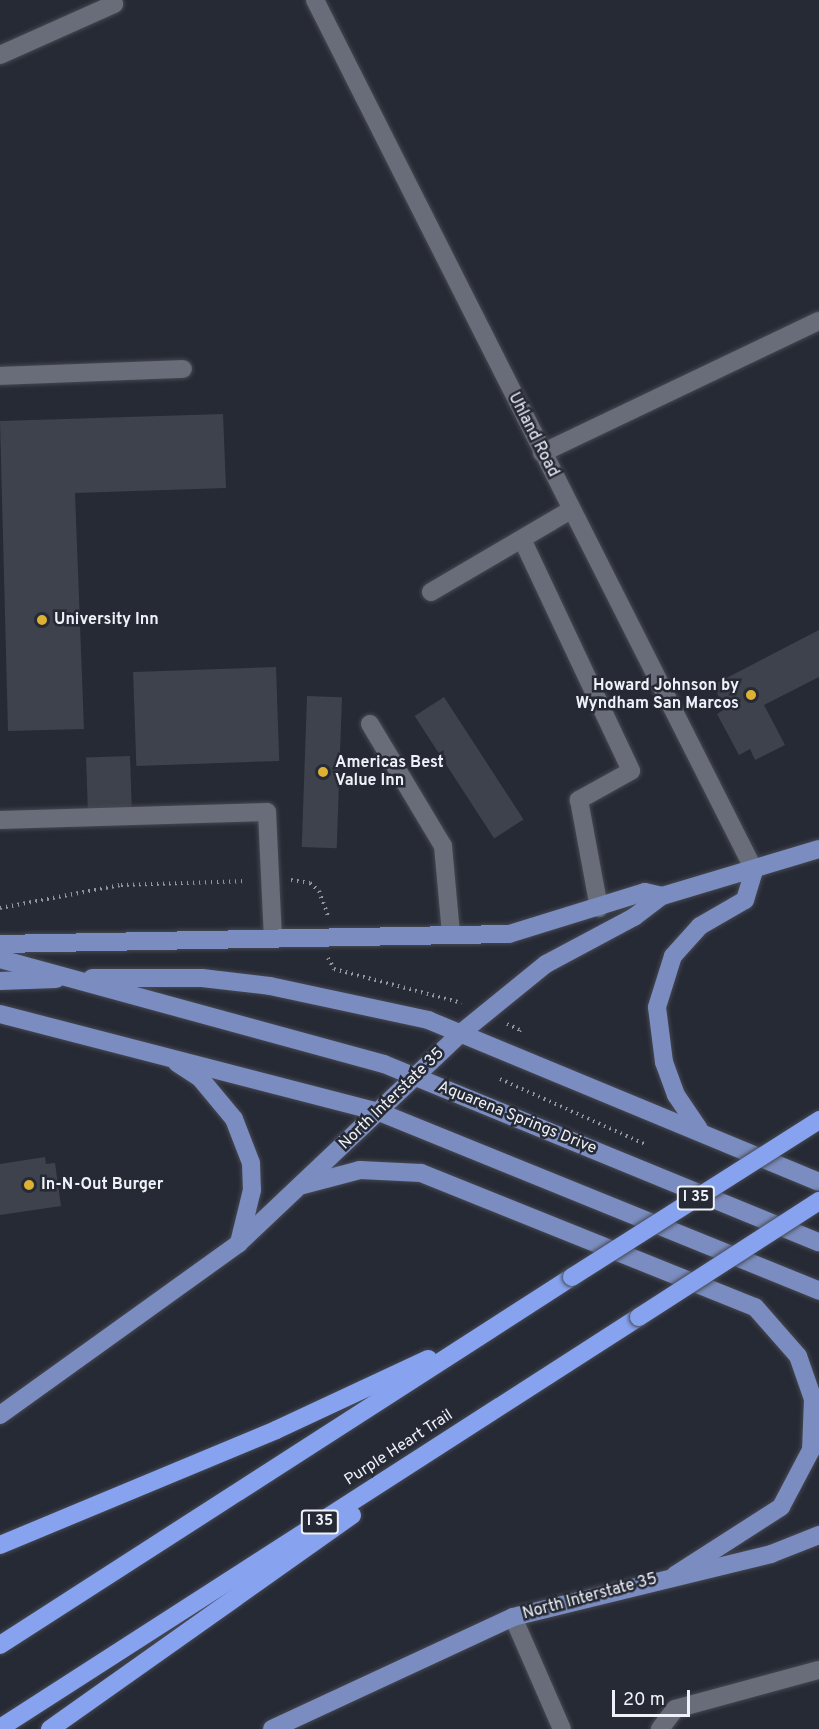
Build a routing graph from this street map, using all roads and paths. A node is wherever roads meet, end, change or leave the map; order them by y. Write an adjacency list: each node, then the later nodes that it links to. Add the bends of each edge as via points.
1 (112, 0): 3 (street, via 114,4)
2 (315, 0): 7 (street, Uhland Road)
3 (0, 55)
4 (819, 321): 7 (street)
5 (183, 369): 6 (street)
6 (0, 376)
7 (542, 453): 8 (street, Uhland Road)
8 (571, 510): 9 (street); 14 (street, Uhland Road)
9 (522, 539): 10 (street); 19 (street, via 631,771 579,800)
10 (430, 592)
11 (370, 724): 21 (street, via 443,846)
12 (0, 820): 22 (street, via 267,812)
13 (819, 849): 14 (main road, North Interstate 35)
14 (754, 870): 17 (main road, North Interstate 35); 36 (main road, via 745,900 700,926 673,956 657,1007 657,1035 672,1084)
15 (288, 880): 20 (path, via 310,883 319,891)
16 (247, 881): 18 (path, via 121,885)
17 (662, 896): 19 (main road, via 645,892); 30 (main road, North Interstate 35, via 634,917 546,964)
18 (0, 908)
19 (599, 908): 21 (main road, via 537,929)
20 (329, 920)
21 (451, 934): 22 (main road)
22 (273, 938): 23 (main road)
23 (0, 944)
24 (327, 953): 28 (path, via 334,969)
25 (0, 959): 26 (main road, Aquarena Springs Drive)
26 (68, 978): 27 (main road); 30 (main road, via 202,978 270,986 332,996); 32 (main road, Aquarena Springs Drive)
27 (0, 981)
28 (462, 1003)
29 (0, 1014): 31 (main road)
30 (461, 1033): 32 (main road, North Interstate 35); 36 (main road)
31 (170, 1059): 34 (main road); 42 (main road, via 200,1078 234,1119 251,1163 252,1190)
32 (415, 1076): 34 (main road, North Interstate 35); 41 (main road, Aquarena Springs Drive)
33 (500, 1079): 37 (path)
34 (379, 1112): 39 (main road, North Interstate 35); 43 (main road)
35 (819, 1120): 44 (highway, I 35, bridge)
36 (699, 1129): 38 (main road)
37 (658, 1151)
38 (819, 1182)
39 (302, 1185): 42 (main road, North Interstate 35); 49 (main road, via 360,1170 421,1173 755,1307 798,1356 813,1399 811,1450 781,1507)
40 (819, 1202): 45 (highway, Purple Heart Trail / I 35, bridge)
41 (819, 1242)
42 (239, 1243): 46 (main road, North Interstate 35)
43 (819, 1291)
44 (492, 1329): 48 (highway, via 276,1430); 51 (highway, I 35)
45 (561, 1367): 53 (highway, Purple Heart Trail / I 35); 54 (highway)
46 (0, 1415)
47 (818, 1538): 49 (main road, North Interstate 35, via 771,1554)
48 (0, 1545)
49 (675, 1575): 50 (main road, North Interstate 35)
50 (513, 1617): 55 (main road, North Interstate 35); 56 (street)
51 (0, 1645)
52 (819, 1670): 57 (street, via 675,1709)
53 (0, 1728)
54 (50, 1729)
55 (272, 1729)
56 (562, 1729)
57 (660, 1729)

